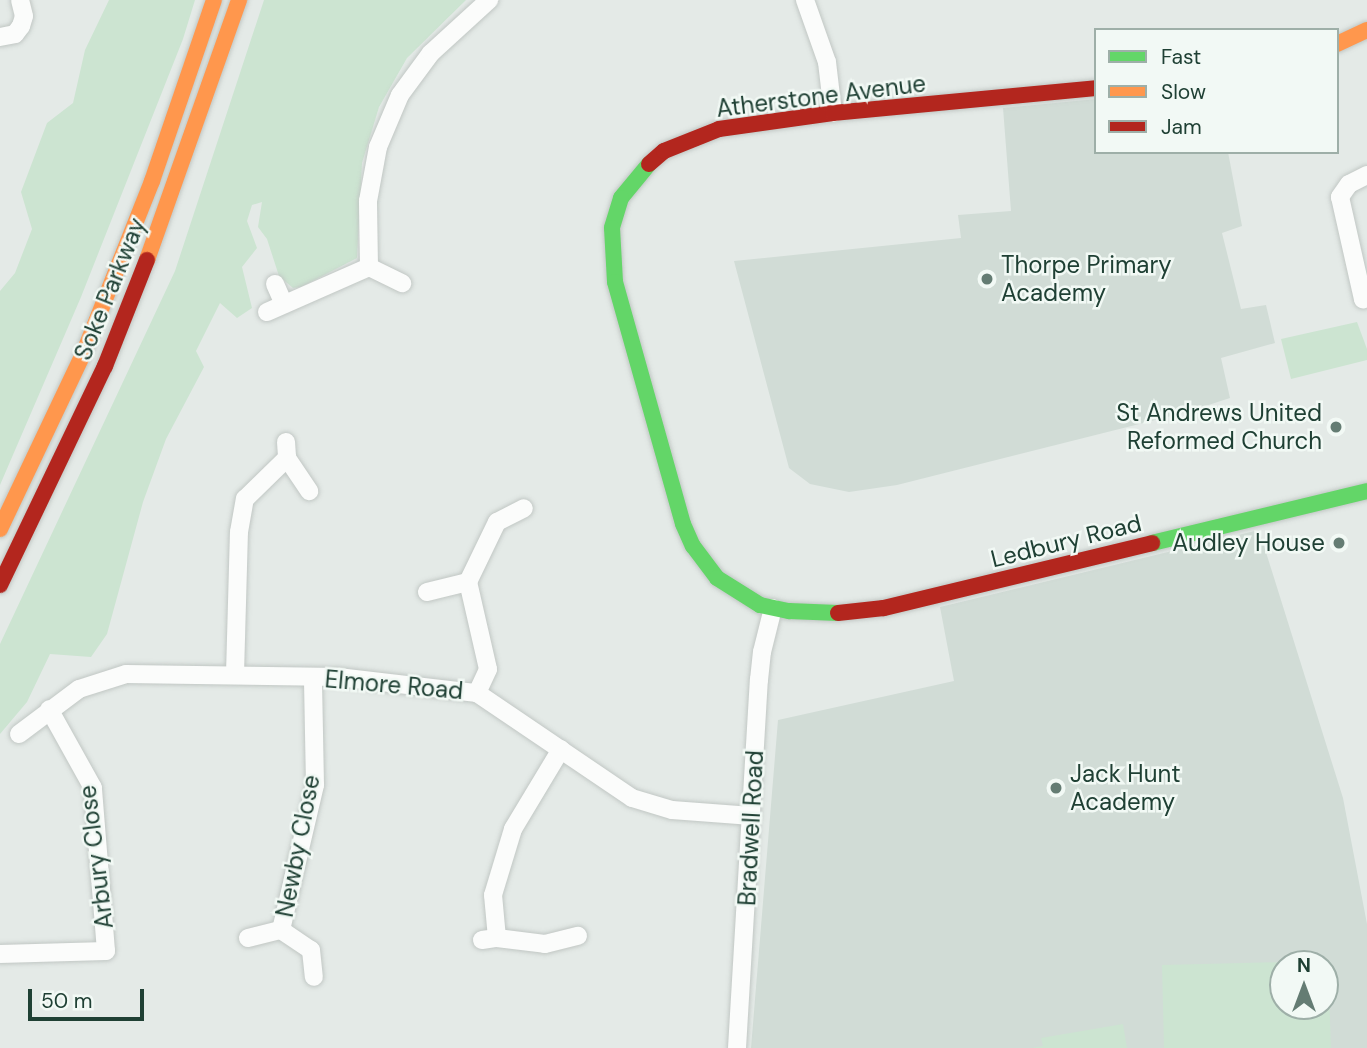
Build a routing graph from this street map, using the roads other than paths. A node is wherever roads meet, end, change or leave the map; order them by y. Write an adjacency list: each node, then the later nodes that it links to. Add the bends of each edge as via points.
1 (20, 0): 7 (street, via 21,26 15,34)
2 (214, 0): 21 (main road, Soke Parkway, via 152,181 84,352)
3 (239, 0): 23 (main road, Soke Parkway, via 175,187 104,366)
4 (489, 0): 12 (street, via 430,53 400,95 375,160 368,201)
5 (805, 0): 10 (street, via 827,62)
6 (1367, 30): 8 (main road)
7 (0, 37)
8 (1339, 43)
9 (1094, 88): 10 (main road, Atherstone Avenue)
10 (833, 113): 25 (main road, Atherstone Avenue, via 719,129 664,151 629,185 612,228 620,307 683,524 717,578 743,596)
11 (1367, 176): 15 (street, via 1349,184 1340,197 1363,299)
12 (369, 267): 13 (street); 16 (street)
13 (402, 283)
14 (275, 284): 16 (street)
15 (1367, 297)
16 (284, 304): 17 (street)
17 (267, 312)
18 (309, 491): 26 (street, via 286,450 245,499 239,532)
19 (1367, 491): 25 (main road, Ledbury Road, via 884,608 833,614)
20 (524, 508): 22 (street, via 497,522)
21 (0, 529)
22 (468, 582): 24 (street); 28 (street, via 488,668)
23 (0, 584)
24 (427, 592)
25 (773, 608): 32 (street, Bradwell Road, via 761,652)
26 (236, 674): 27 (street, Elmore Road); 29 (street, Elmore Road, via 125,674 79,689)
27 (313, 678): 28 (street, Elmore Road); 33 (street, Newby Close, via 315,785)
28 (477, 693): 31 (street, Elmore Road)
29 (49, 709): 30 (street, Elmore Road); 36 (street, Arbury Close, via 93,788 106,951)
30 (19, 734)
31 (561, 749): 32 (street, Elmore Road, via 632,798 672,810); 34 (street, via 513,829 494,895 489,939 545,944)
32 (752, 817): 38 (street, Bradwell Road)
33 (281, 930): 35 (street, Newby Close); 37 (street, Newby Close, via 311,950)
34 (578, 936)
35 (248, 938)
36 (0, 954)
37 (314, 977)
38 (737, 1048)

